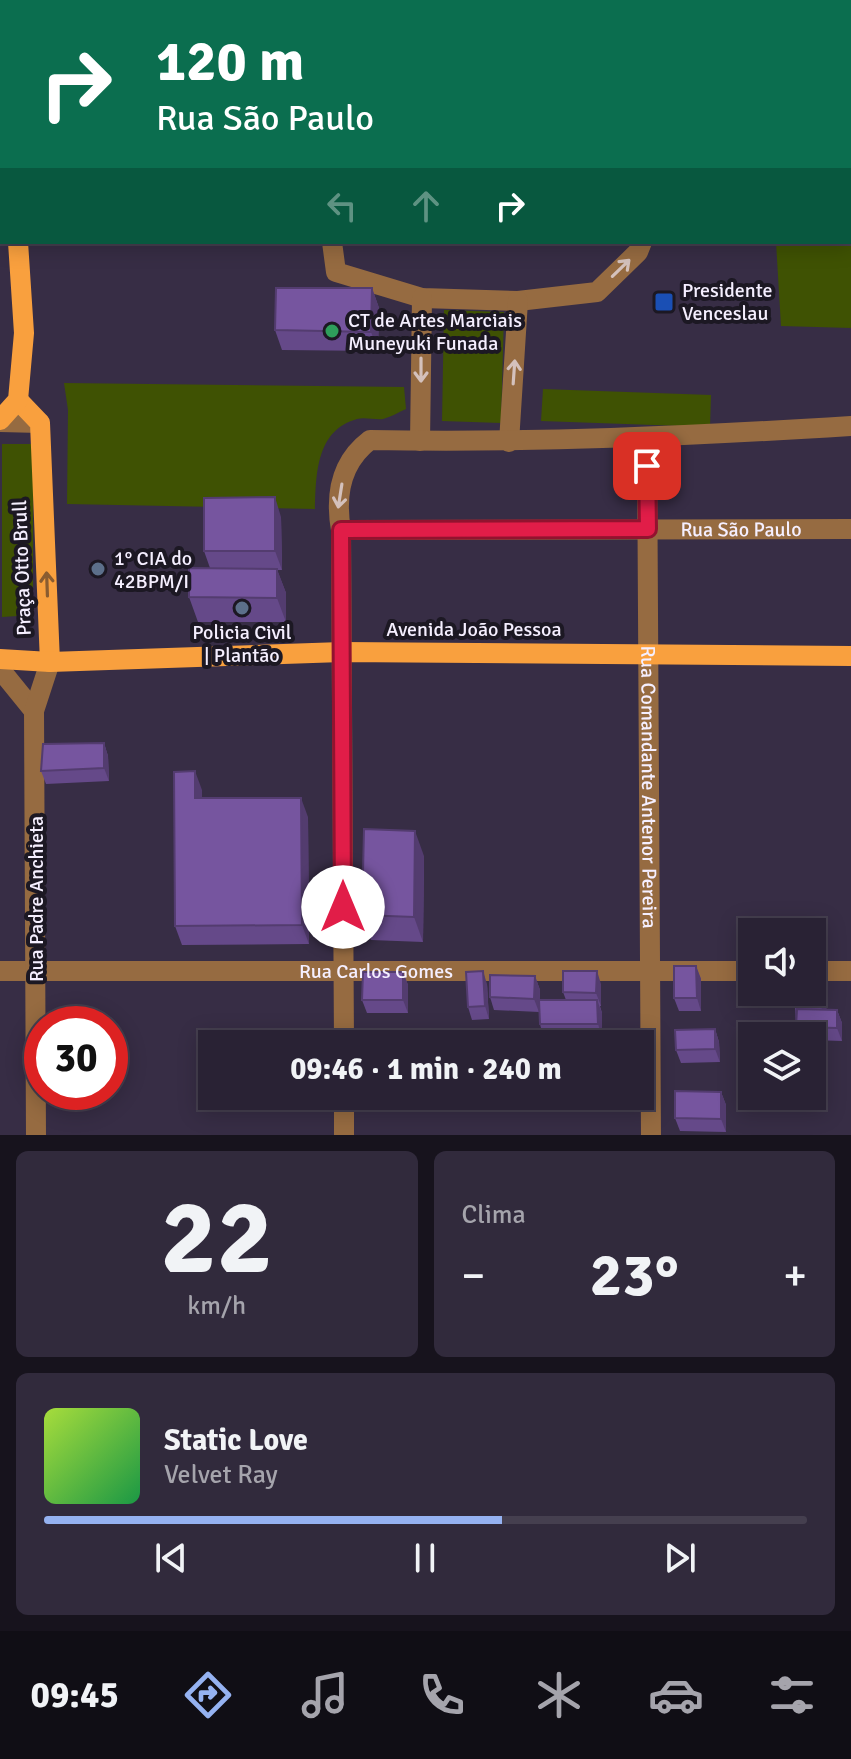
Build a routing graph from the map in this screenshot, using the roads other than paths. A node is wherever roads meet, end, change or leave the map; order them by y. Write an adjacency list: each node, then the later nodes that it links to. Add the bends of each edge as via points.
1 (18, 244): 6 (main road, via 24,333)
2 (332, 244): 4 (street, via 336,272)
3 (641, 244): 5 (street, one-way to 3, via 597,292)
4 (422, 298): 5 (street); 11 (street, one-way to 11)
5 (518, 301): 12 (street, one-way to 5)
6 (18, 400): 7 (main road); 8 (main road)
7 (0, 421): 8 (street)
8 (40, 423): 20 (main road, Praça Otto Brull, one-way to 8)
9 (851, 426): 10 (street)
10 (647, 439): 12 (street); 13 (street, Rua Comandante Antenor Pereira)
11 (420, 441): 12 (street); 15 (street, one-way to 15, via 370,440 357,450 338,494)
12 (509, 442)
13 (648, 529): 14 (street, Rua São Paulo); 15 (street, Rua São Paulo); 17 (street, Rua Comandante Antenor Pereira)
14 (851, 529)
15 (341, 530): 16 (street)
16 (342, 652): 17 (main road, Avenida João Pessoa); 20 (main road, Avenida João Pessoa); 25 (street)
17 (648, 655): 18 (main road, Avenida João Pessoa); 26 (street, Rua Comandante Antenor Pereira)
18 (851, 656)
19 (0, 659): 20 (main road, Avenida João Pessoa)
20 (50, 662): 22 (street, Rua Padre Anchieta)
21 (0, 669): 22 (street)
22 (34, 711): 24 (street, Rua Padre Anchieta)
23 (0, 971): 24 (street, Rua Carlos Gomes)
24 (36, 971): 25 (street, Rua Carlos Gomes); 32 (street, Rua Padre Anchieta)
25 (343, 971): 26 (street, Rua Carlos Gomes); 30 (street)
26 (650, 971): 27 (street, Rua Carlos Gomes); 34 (street, Rua Comandante Antenor Pereira)
27 (738, 971)
28 (826, 971): 29 (street)
29 (851, 971)
30 (344, 1030)
31 (344, 1110): 33 (street)
32 (36, 1135)
33 (344, 1135)
34 (651, 1135)

